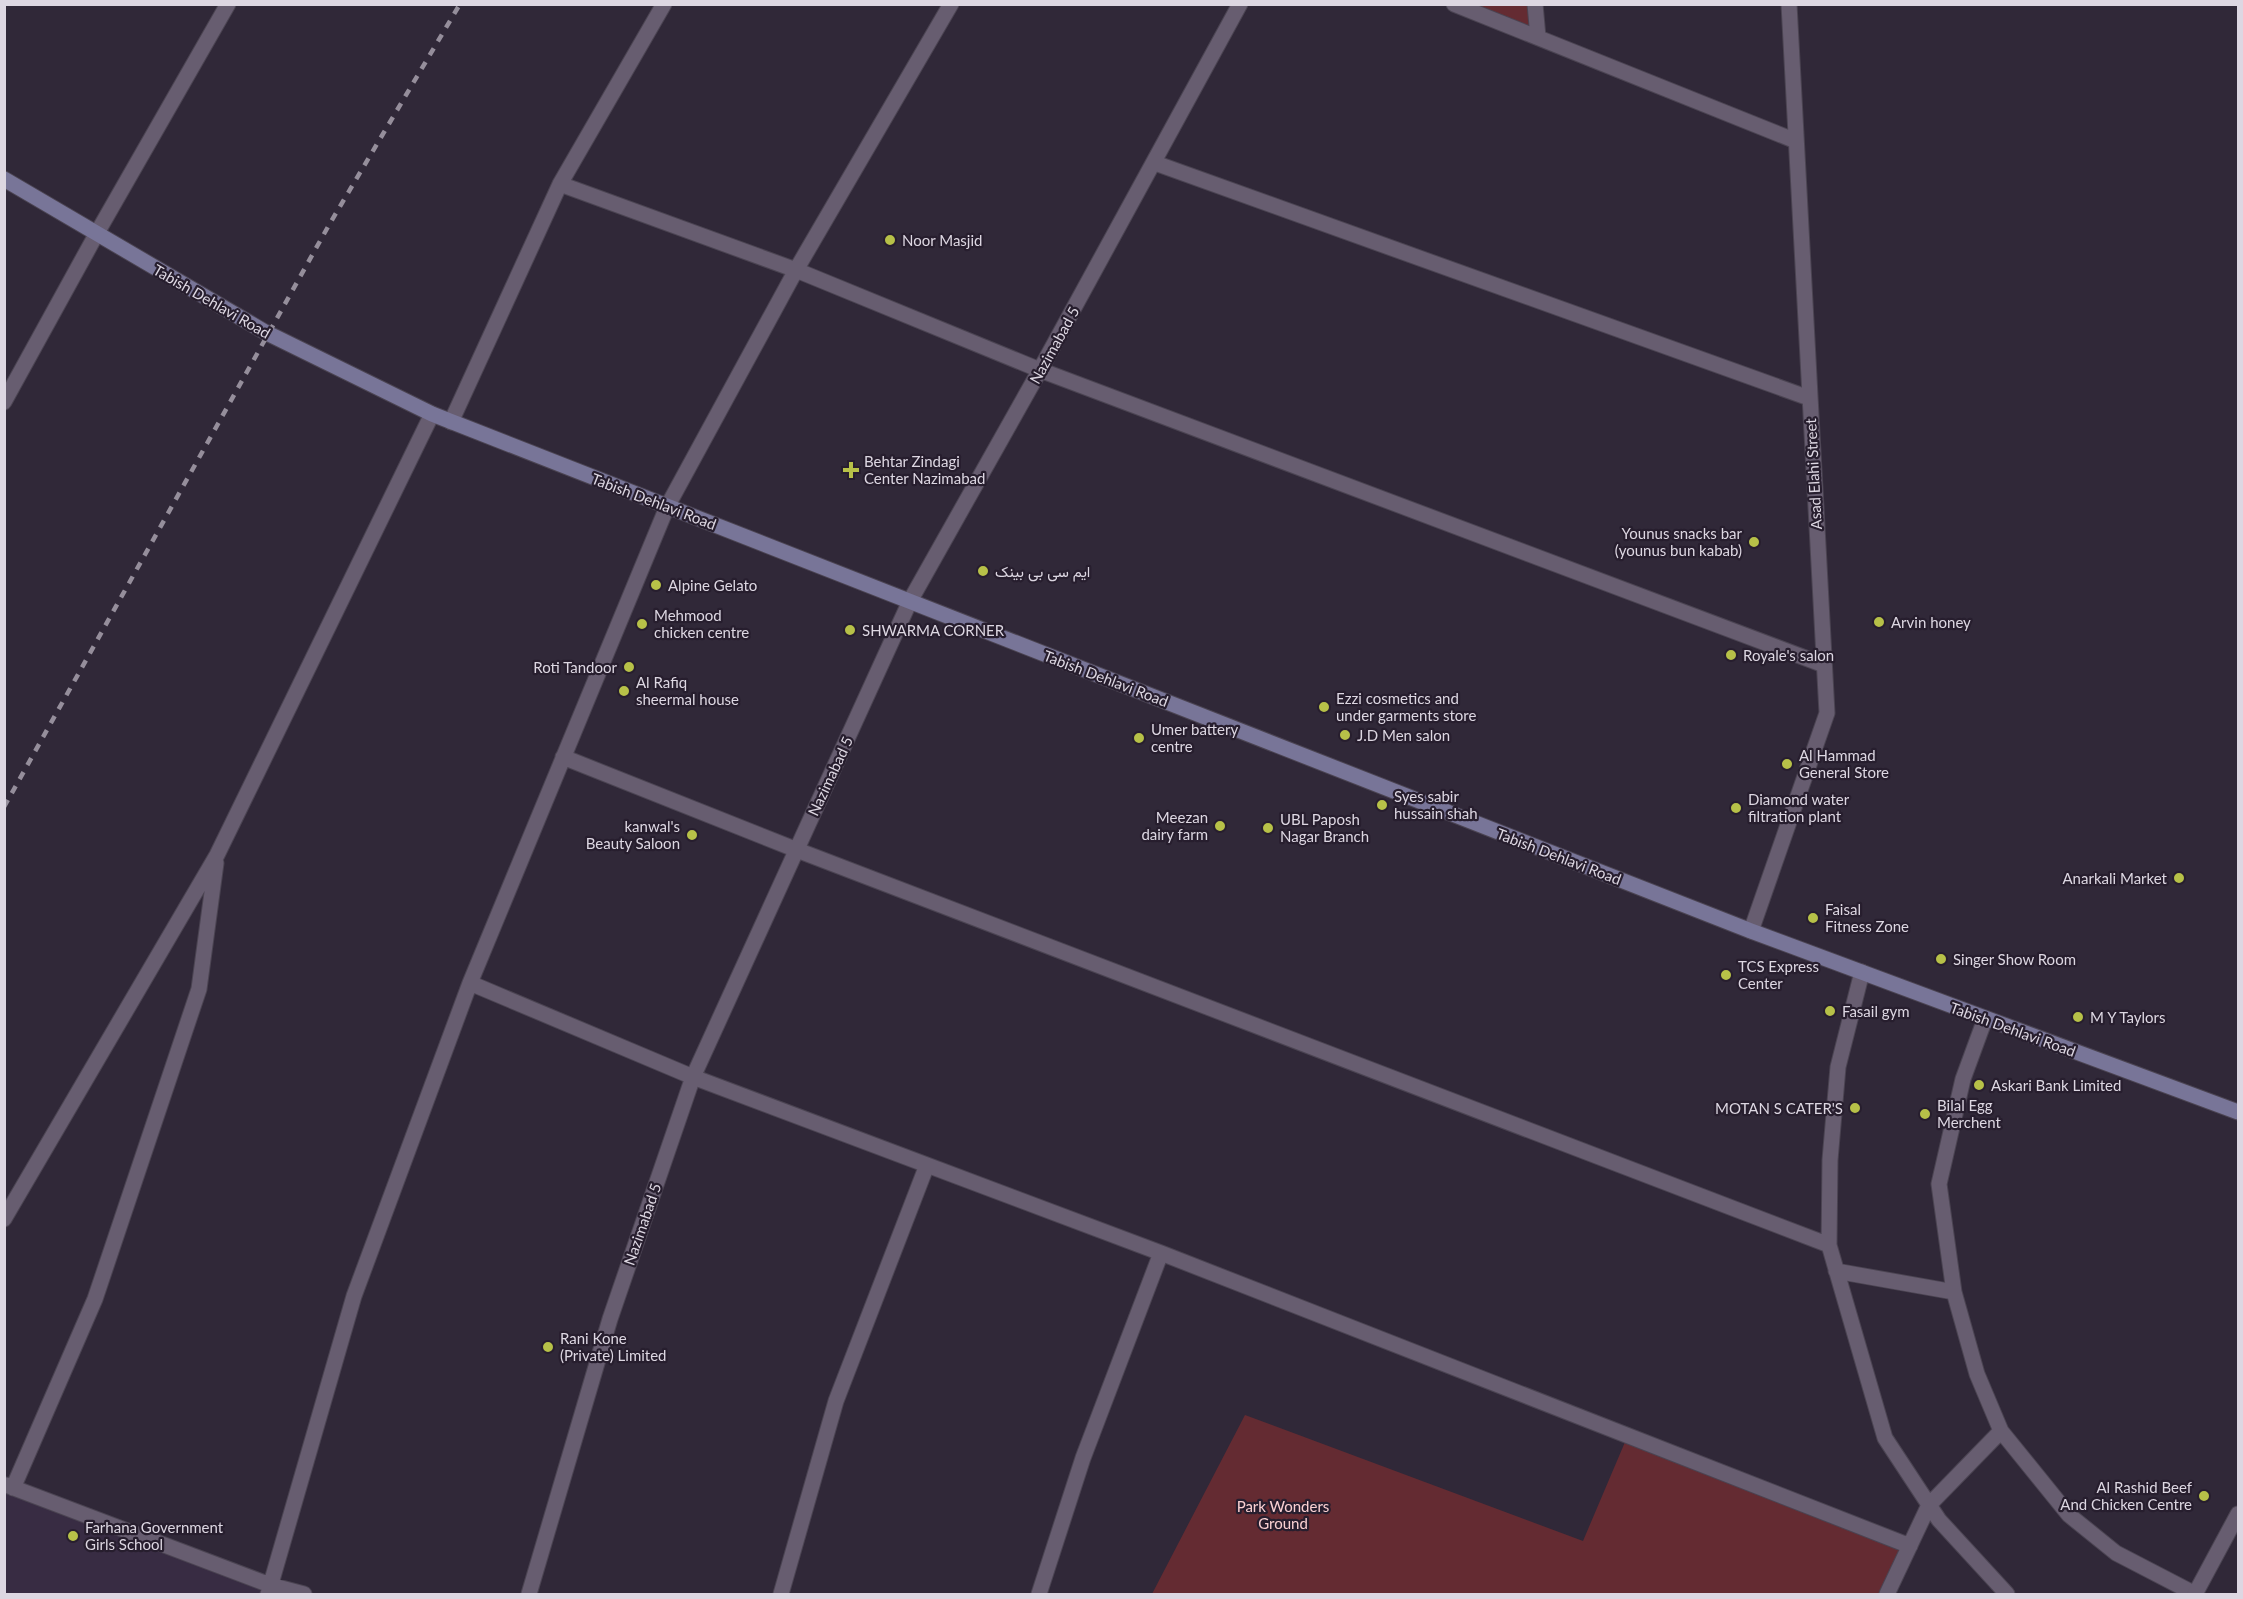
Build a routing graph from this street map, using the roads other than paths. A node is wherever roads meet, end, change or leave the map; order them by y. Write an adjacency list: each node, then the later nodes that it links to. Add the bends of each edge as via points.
1 (228, 4): 13 (street)
2 (664, 4): 12 (street)
3 (951, 4): 14 (street)
4 (1240, 4): 10 (street, Nazimabad 5)
5 (1454, 4): 8 (street)
6 (1535, 4): 8 (street)
7 (1789, 4): 9 (street, Asad Elahi Street)
8 (1538, 37): 9 (street)
9 (1796, 141): 16 (street, Asad Elahi Street)
10 (1155, 163): 15 (street, Nazimabad 5); 16 (street)
11 (4, 179): 13 (main road, Tabish Dehlavi Road)
12 (560, 184): 14 (street); 19 (street)
13 (97, 233): 17 (street); 18 (main road, Tabish Dehlavi Road, via 265,332)
14 (796, 270): 15 (street); 20 (street)
15 (1040, 370): 21 (street, Nazimabad 5); 22 (street)
16 (1809, 398): 22 (street, Asad Elahi Street)
17 (4, 402)
18 (432, 414): 19 (main road, Tabish Dehlavi Road); 25 (street)
19 (451, 422): 20 (main road, Tabish Dehlavi Road)
20 (667, 507): 21 (main road, Tabish Dehlavi Road); 23 (street)
21 (910, 602): 24 (street, Nazimabad 5); 26 (main road, Tabish Dehlavi Road)
22 (1824, 665): 26 (street, Asad Elahi Street, via 1827,713)
23 (563, 757): 24 (street); 28 (street)
24 (797, 849): 30 (street, Nazimabad 5); 34 (street)
25 (217, 855): 33 (street); 39 (street, via 199,989 95,1299)
26 (1752, 931): 27 (main road, Tabish Dehlavi Road)
27 (1862, 972): 29 (main road, Tabish Dehlavi Road); 34 (street, via 1838,1067 1830,1160)
28 (470, 984): 30 (street); 43 (street, via 354,1296)
29 (1985, 1019): 31 (main road, Tabish Dehlavi Road); 37 (street, via 1963,1079 1939,1184)
30 (693, 1077): 32 (street); 45 (street, Nazimabad 5, via 610,1319)
31 (2238, 1112)
32 (927, 1165): 35 (street); 46 (street, via 836,1401)
33 (4, 1219)
34 (1829, 1245): 36 (street)
35 (1161, 1253): 42 (street); 47 (street, via 1083,1458)
36 (1836, 1271): 37 (street); 40 (street, via 1885,1438)
37 (1954, 1292): 38 (street, via 1977,1374)
38 (2001, 1431): 40 (street); 50 (street, via 2069,1515 2116,1553)
39 (9, 1486): 43 (street)
40 (1929, 1505): 42 (street); 49 (street)
41 (2238, 1514): 50 (street)
42 (1910, 1546): 48 (street)
43 (269, 1590): 44 (street)
44 (304, 1594)
45 (529, 1594)
46 (781, 1594)
47 (1039, 1594)
48 (1887, 1594)
49 (2007, 1594)
50 (2195, 1594)

